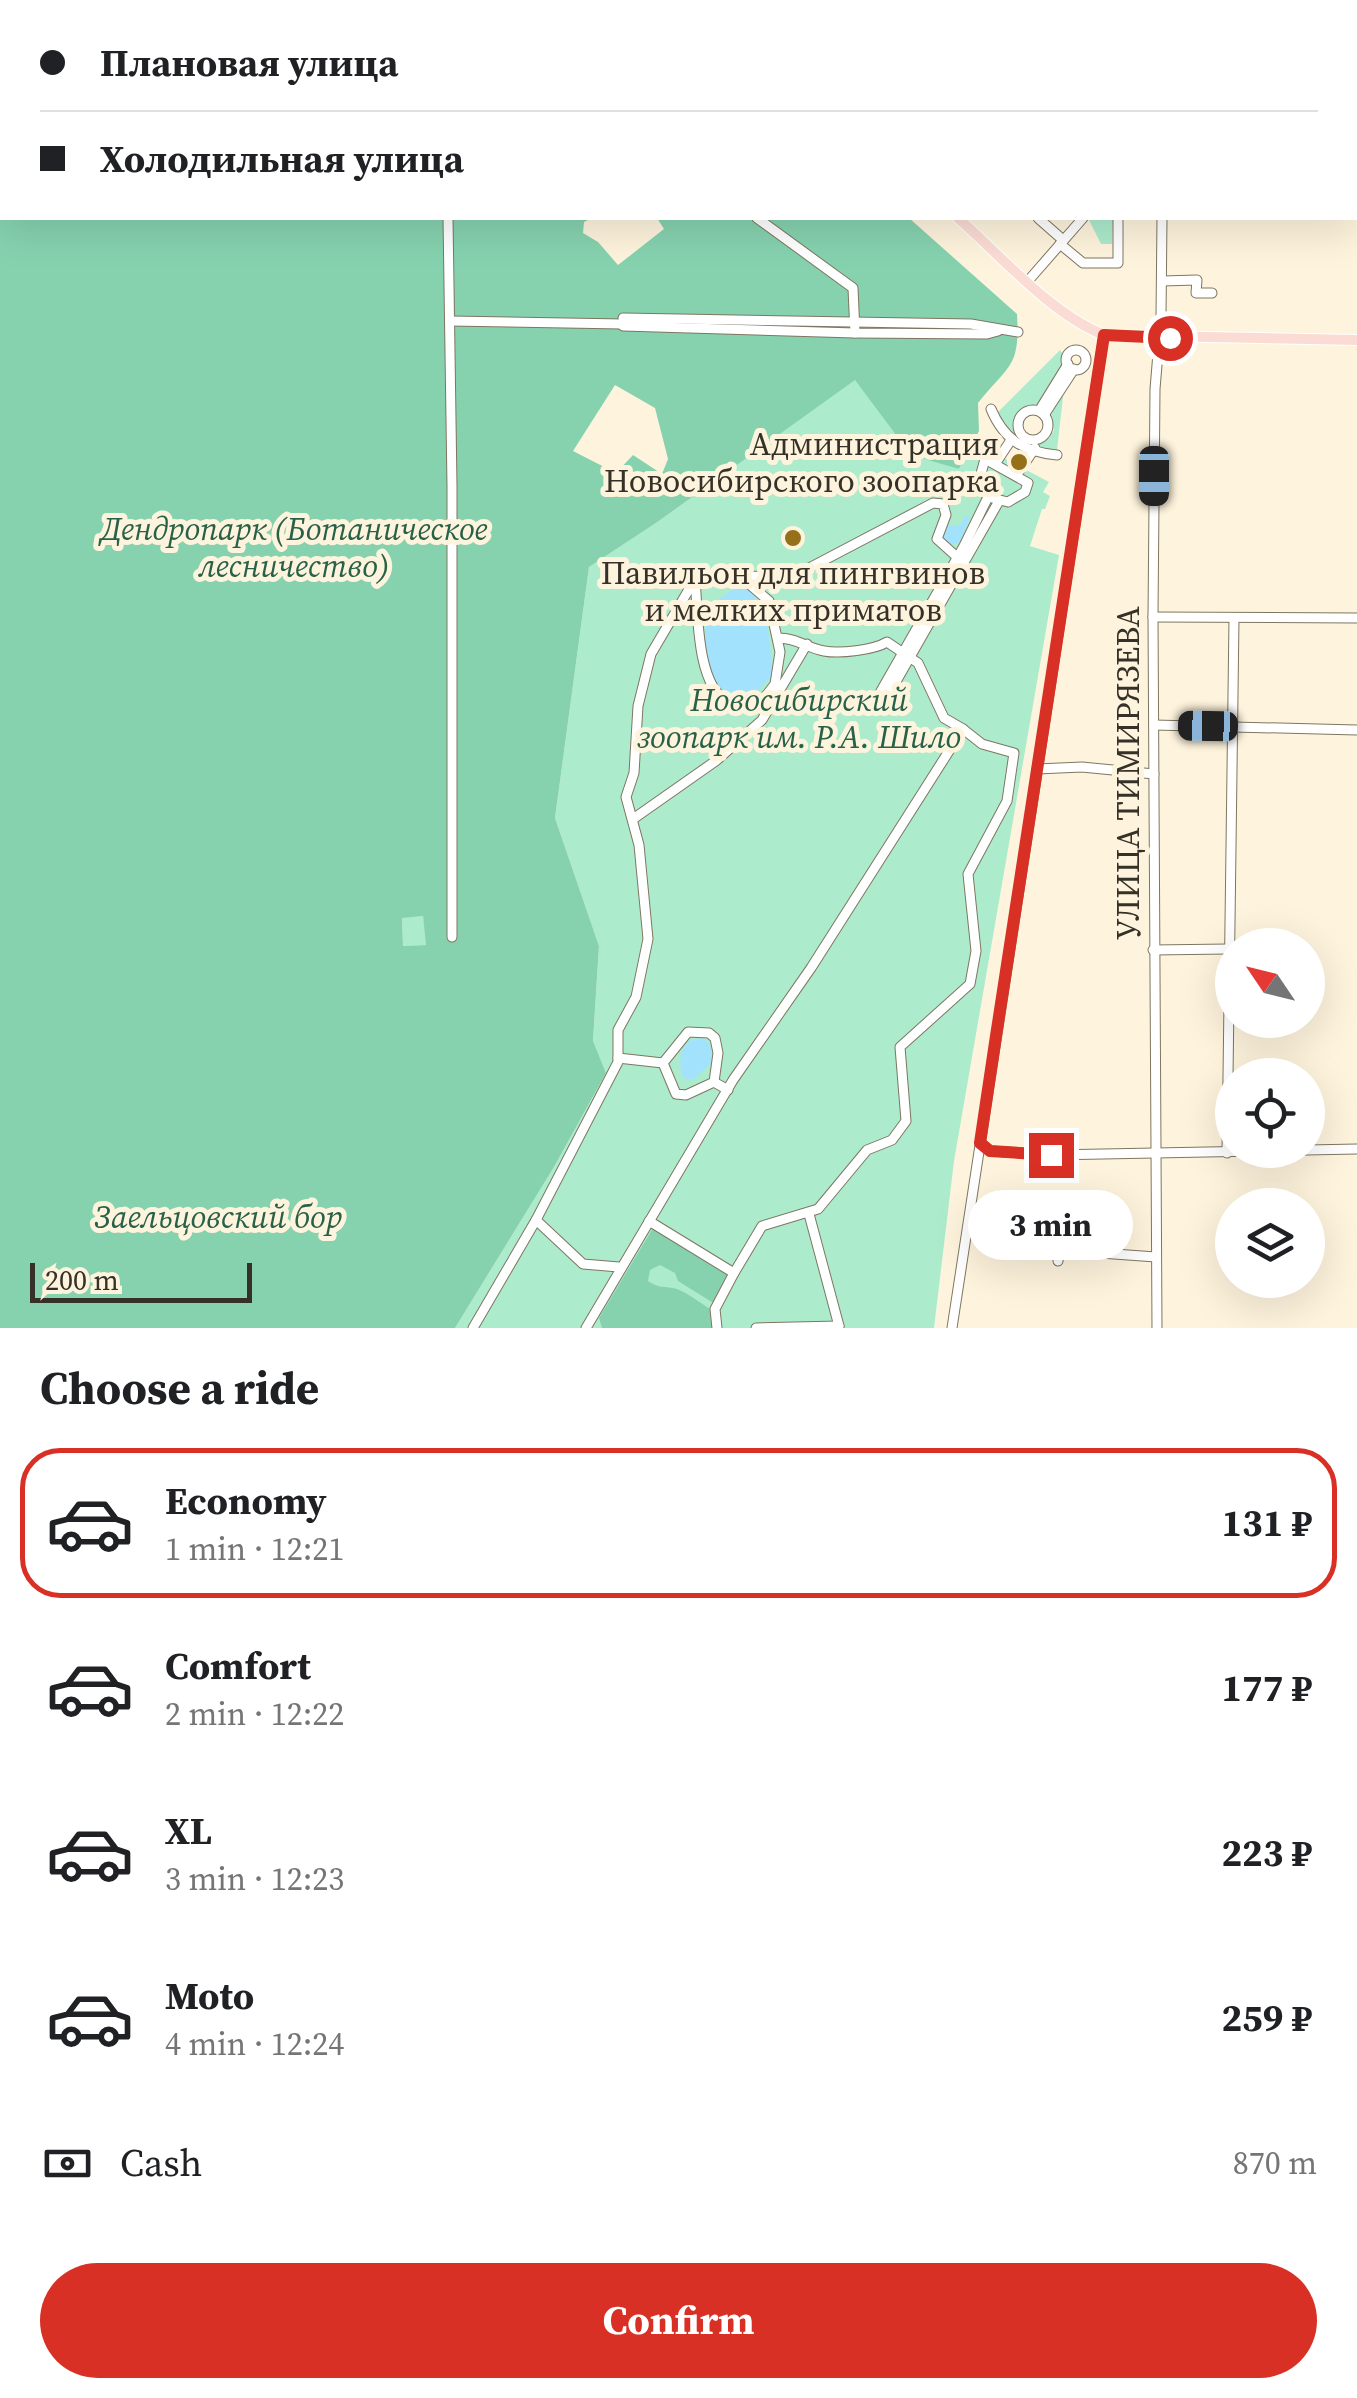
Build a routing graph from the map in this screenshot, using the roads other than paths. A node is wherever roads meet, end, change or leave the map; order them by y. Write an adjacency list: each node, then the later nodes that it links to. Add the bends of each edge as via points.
1 (448, 220): 12 (street)
2 (760, 220): 13 (street, via 853,288)
3 (960, 220): 10 (main road)
4 (1040, 220): 8 (street)
5 (1081, 220): 8 (street)
6 (1118, 220): 8 (street, via 1118,263 1083,263)
7 (1162, 220): 9 (street, УЛИЦА ТИМИРЯЗЕВА)
8 (1062, 242): 10 (street)
9 (1162, 280): 11 (street, via 1197,280 1196,293); 16 (street, УЛИЦА ТИМИРЯЗЕВА)
10 (1028, 281): 15 (main road)
11 (1212, 293)
12 (450, 320): 13 (street); 47 (street)
13 (856, 328): 14 (street, via 971,324)
14 (1018, 332)
15 (1104, 335): 16 (main road); 43 (street)
16 (1160, 338): 17 (main road); 30 (street, УЛИЦА ТИМИРЯЗЕВА)
17 (1357, 340)
18 (1071, 367): 18 (street, via 1068,347 1089,357 1083,367); 20 (street)
19 (990, 408): 21 (street)
20 (1042, 413): 21 (street, via 1029,410 1018,420); 21 (street, via 1048,427 1043,436)
21 (1015, 443): 22 (street); 24 (street)
22 (1032, 452): 23 (street); 25 (street)
23 (1057, 455)
24 (997, 462): 25 (street); 26 (street, via 986,459 979,472)
25 (1018, 474): 26 (street, via 1028,483 1024,492 1008,502)
26 (994, 499): 27 (street); 35 (street)
27 (958, 557): 28 (street, via 937,539 946,516 943,504 933,503 792,577); 35 (street)
28 (740, 576): 29 (street); 33 (street, via 769,601)
29 (695, 578): 37 (street, via 710,683 724,700); 45 (street, via 651,654 626,797)
30 (1153, 618): 31 (street); 39 (street, УЛИЦА ТИМИРЯЗЕВА)
31 (1234, 618): 32 (street); 40 (street)
32 (1357, 618)
33 (778, 638): 34 (street); 37 (street, via 775,684)
34 (808, 644): 35 (street, via 825,652 887,642); 38 (street)
35 (907, 655): 36 (street); 41 (street, via 918,663 944,718)
36 (884, 695)
37 (750, 708): 38 (street)
38 (762, 720): 45 (street)
39 (1154, 725): 40 (street); 44 (street, УЛИЦА ТИМИРЯЗЕВА)
40 (1234, 726): 42 (street); 46 (street)
41 (962, 729): 53 (street); 59 (street, via 982,744 1014,752 1007,801 968,874 976,952 970,984 900,1048 902,1128 867,1150)
42 (1357, 730)
43 (1037, 769): 44 (street); 54 (street)
44 (1154, 774): 49 (street, УЛИЦА ТИМИРЯЗЕВА)
45 (634, 819): 50 (street, via 648,939 636,998 618,1030)
46 (1229, 928)
47 (452, 938)
48 (1215, 949): 49 (street)
49 (1154, 950): 58 (street, УЛИЦА ТИМИРЯЗЕВА)
50 (618, 1058): 51 (street); 60 (street)
51 (663, 1063): 52 (street, via 676,1094); 52 (street, via 688,1032 709,1033 718,1053)
52 (714, 1082): 53 (street)
53 (728, 1090): 61 (street)
54 (980, 1143): 58 (street, via 990,1151); 71 (street)
55 (1357, 1149): 56 (street)
56 (1325, 1150)
57 (1215, 1153): 58 (street)
58 (1155, 1154): 62 (street, УЛИЦА ТИМИРЯЗЕВА)
59 (809, 1214): 65 (street, via 762,1226); 66 (street)
60 (536, 1220): 64 (street, via 583,1264); 67 (street)
61 (649, 1221): 64 (street); 65 (street)
62 (1156, 1257): 63 (street, via 1061,1244); 72 (street, УЛИЦА ТИМИРЯЗЕВА)
63 (1058, 1261)
64 (620, 1267): 68 (street)
65 (734, 1273): 69 (street, via 715,1309)
66 (838, 1327): 70 (street)
67 (472, 1328)
68 (586, 1328)
69 (717, 1328)
70 (756, 1328)
71 (952, 1328)
72 (1157, 1328)

